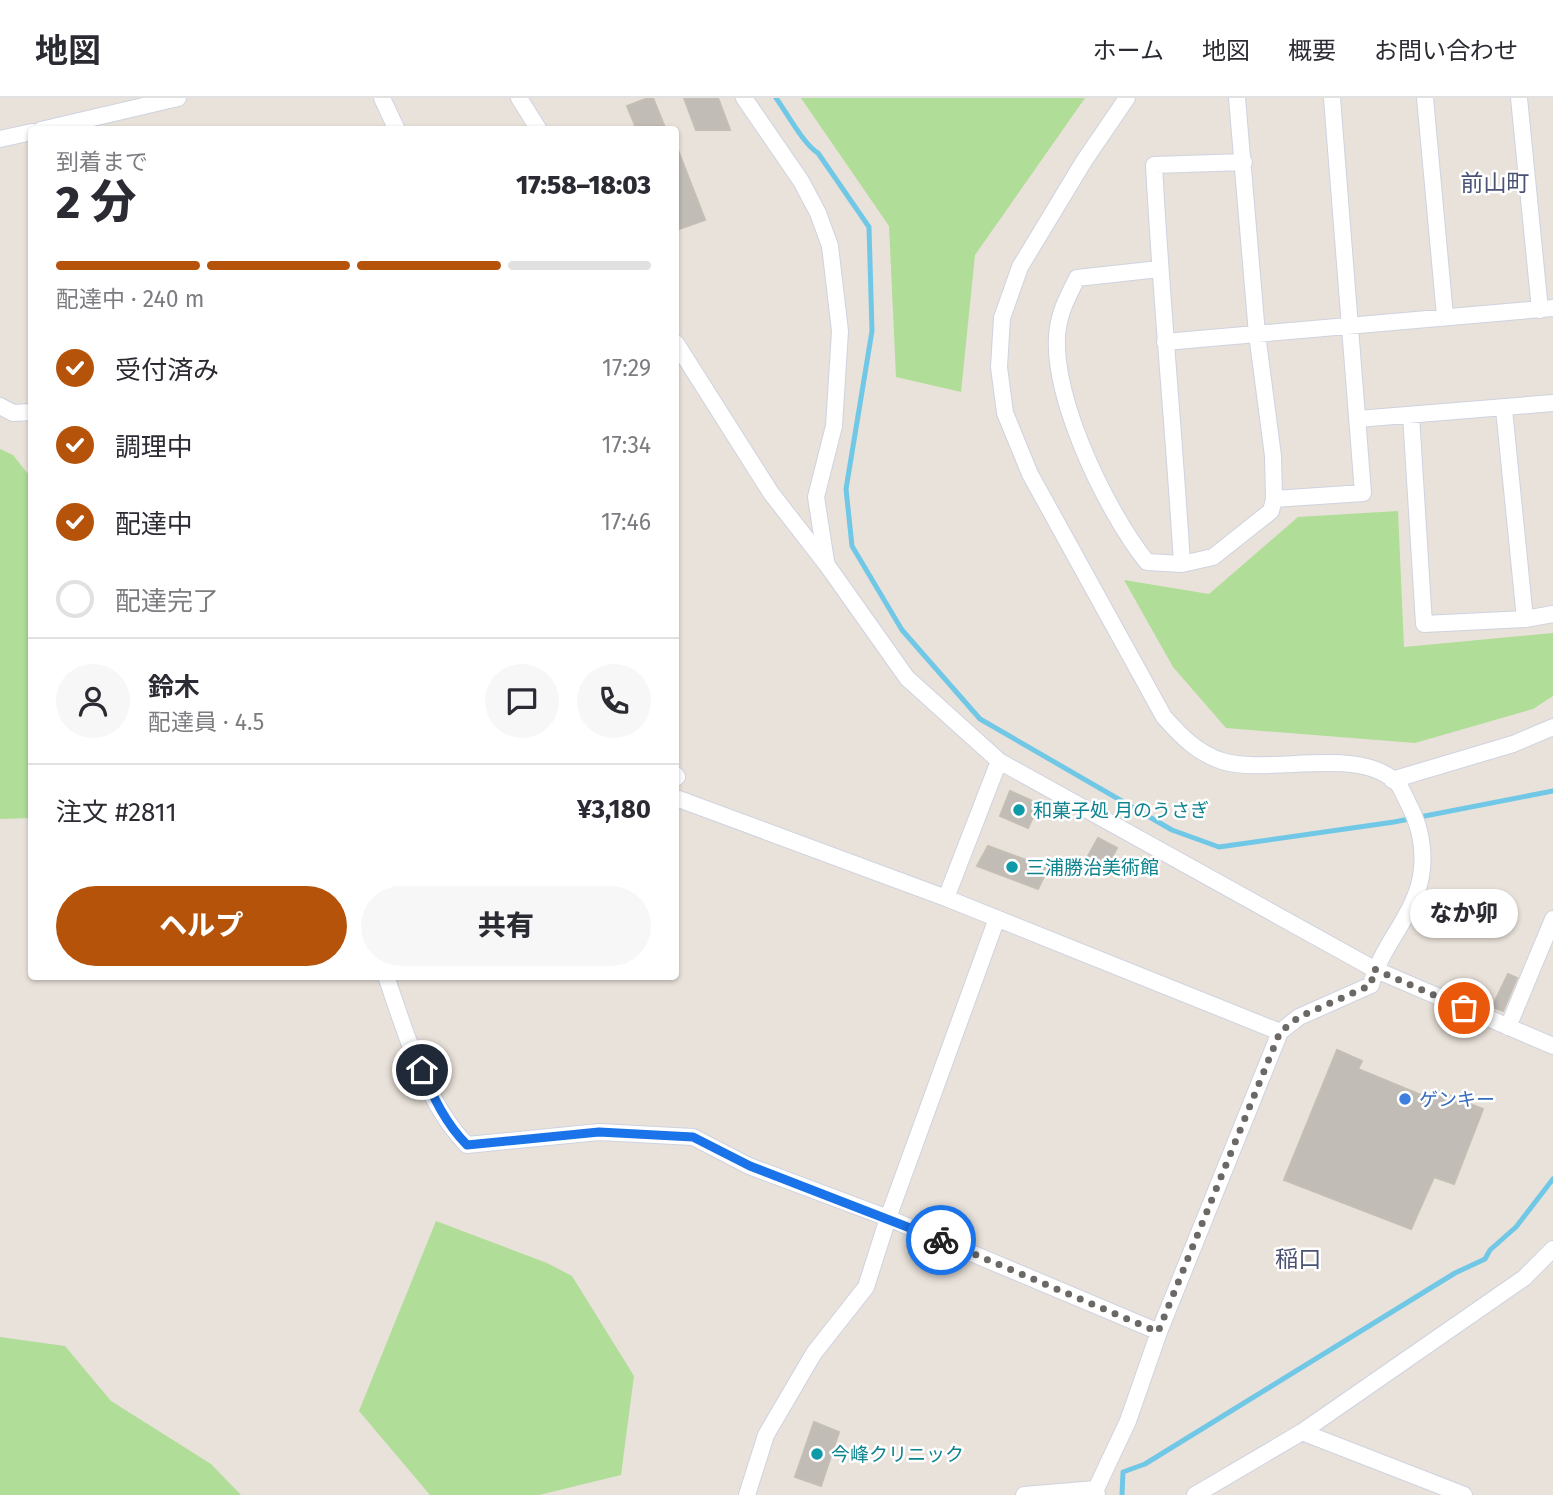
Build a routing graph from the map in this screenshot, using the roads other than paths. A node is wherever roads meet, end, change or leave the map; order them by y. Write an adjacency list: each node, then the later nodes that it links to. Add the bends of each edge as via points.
1 (178, 98): 10 (street)
2 (382, 98): 11 (street)
3 (519, 98): 12 (street)
4 (744, 98): 31 (street, via 801,181 830,246 839,345 834,426 816,497)
5 (1127, 98): 36 (street, via 1020,267 1002,318 999,368 1005,413 1030,474 1155,701 1191,746 1244,766 1353,765 1376,770)
6 (1237, 98): 15 (street)
7 (1332, 98): 19 (street)
8 (1426, 98): 18 (street)
9 (1519, 98): 17 (street)
10 (58, 126)
11 (395, 126)
12 (536, 126)
13 (28, 133): 14 (street)
14 (0, 139)
15 (1244, 162): 16 (street, via 1154,165); 20 (street)
16 (1159, 269): 21 (street); 30 (street, via 1077,278 1059,319 1058,370 1077,438 1125,536 1147,562)
17 (1546, 309): 18 (street)
18 (1445, 316): 19 (street)
19 (1351, 325): 20 (street); 28 (street)
20 (1257, 334): 21 (street); 29 (street)
21 (1165, 342): 30 (street)
22 (679, 349): 31 (street, via 771,494)
23 (1553, 403): 25 (street)
24 (0, 406): 26 (street, via 13,413)
25 (1504, 409): 27 (street); 33 (street)
26 (28, 412)
27 (1411, 415): 28 (street); 33 (street, via 1424,624)
28 (1358, 419): 29 (street, via 1363,493)
29 (1274, 499): 30 (street, via 1271,511 1213,557)
30 (1182, 564)
31 (827, 565): 35 (street, via 907,678)
32 (1553, 614): 33 (street)
33 (1525, 619)
34 (1553, 727): 36 (street)
35 (999, 761): 38 (street); 41 (street)
36 (1395, 782): 41 (street, via 1413,812 1422,845 1422,870 1406,917)
37 (679, 799): 38 (street)
38 (946, 898): 40 (street)
39 (1553, 919): 43 (street)
40 (996, 920): 44 (street); 46 (street)
41 (1374, 969): 43 (street); 44 (street, via 1371,985 1299,1017)
42 (388, 980): 46 (street, via 430,1092 467,1145 599,1132 693,1137 750,1166)
43 (1508, 1027): 45 (street)
44 (1280, 1032): 48 (street)
45 (1553, 1046)
46 (888, 1217): 48 (street); 51 (street, via 866,1287 814,1353 766,1435)
47 (1553, 1249): 49 (street, via 1524,1278)
48 (1158, 1332): 50 (street, via 1128,1421)
49 (1302, 1432): 53 (street); 54 (street)
50 (1096, 1492): 52 (street)
51 (747, 1495)
52 (1024, 1495)
53 (1195, 1495)
54 (1464, 1495)

